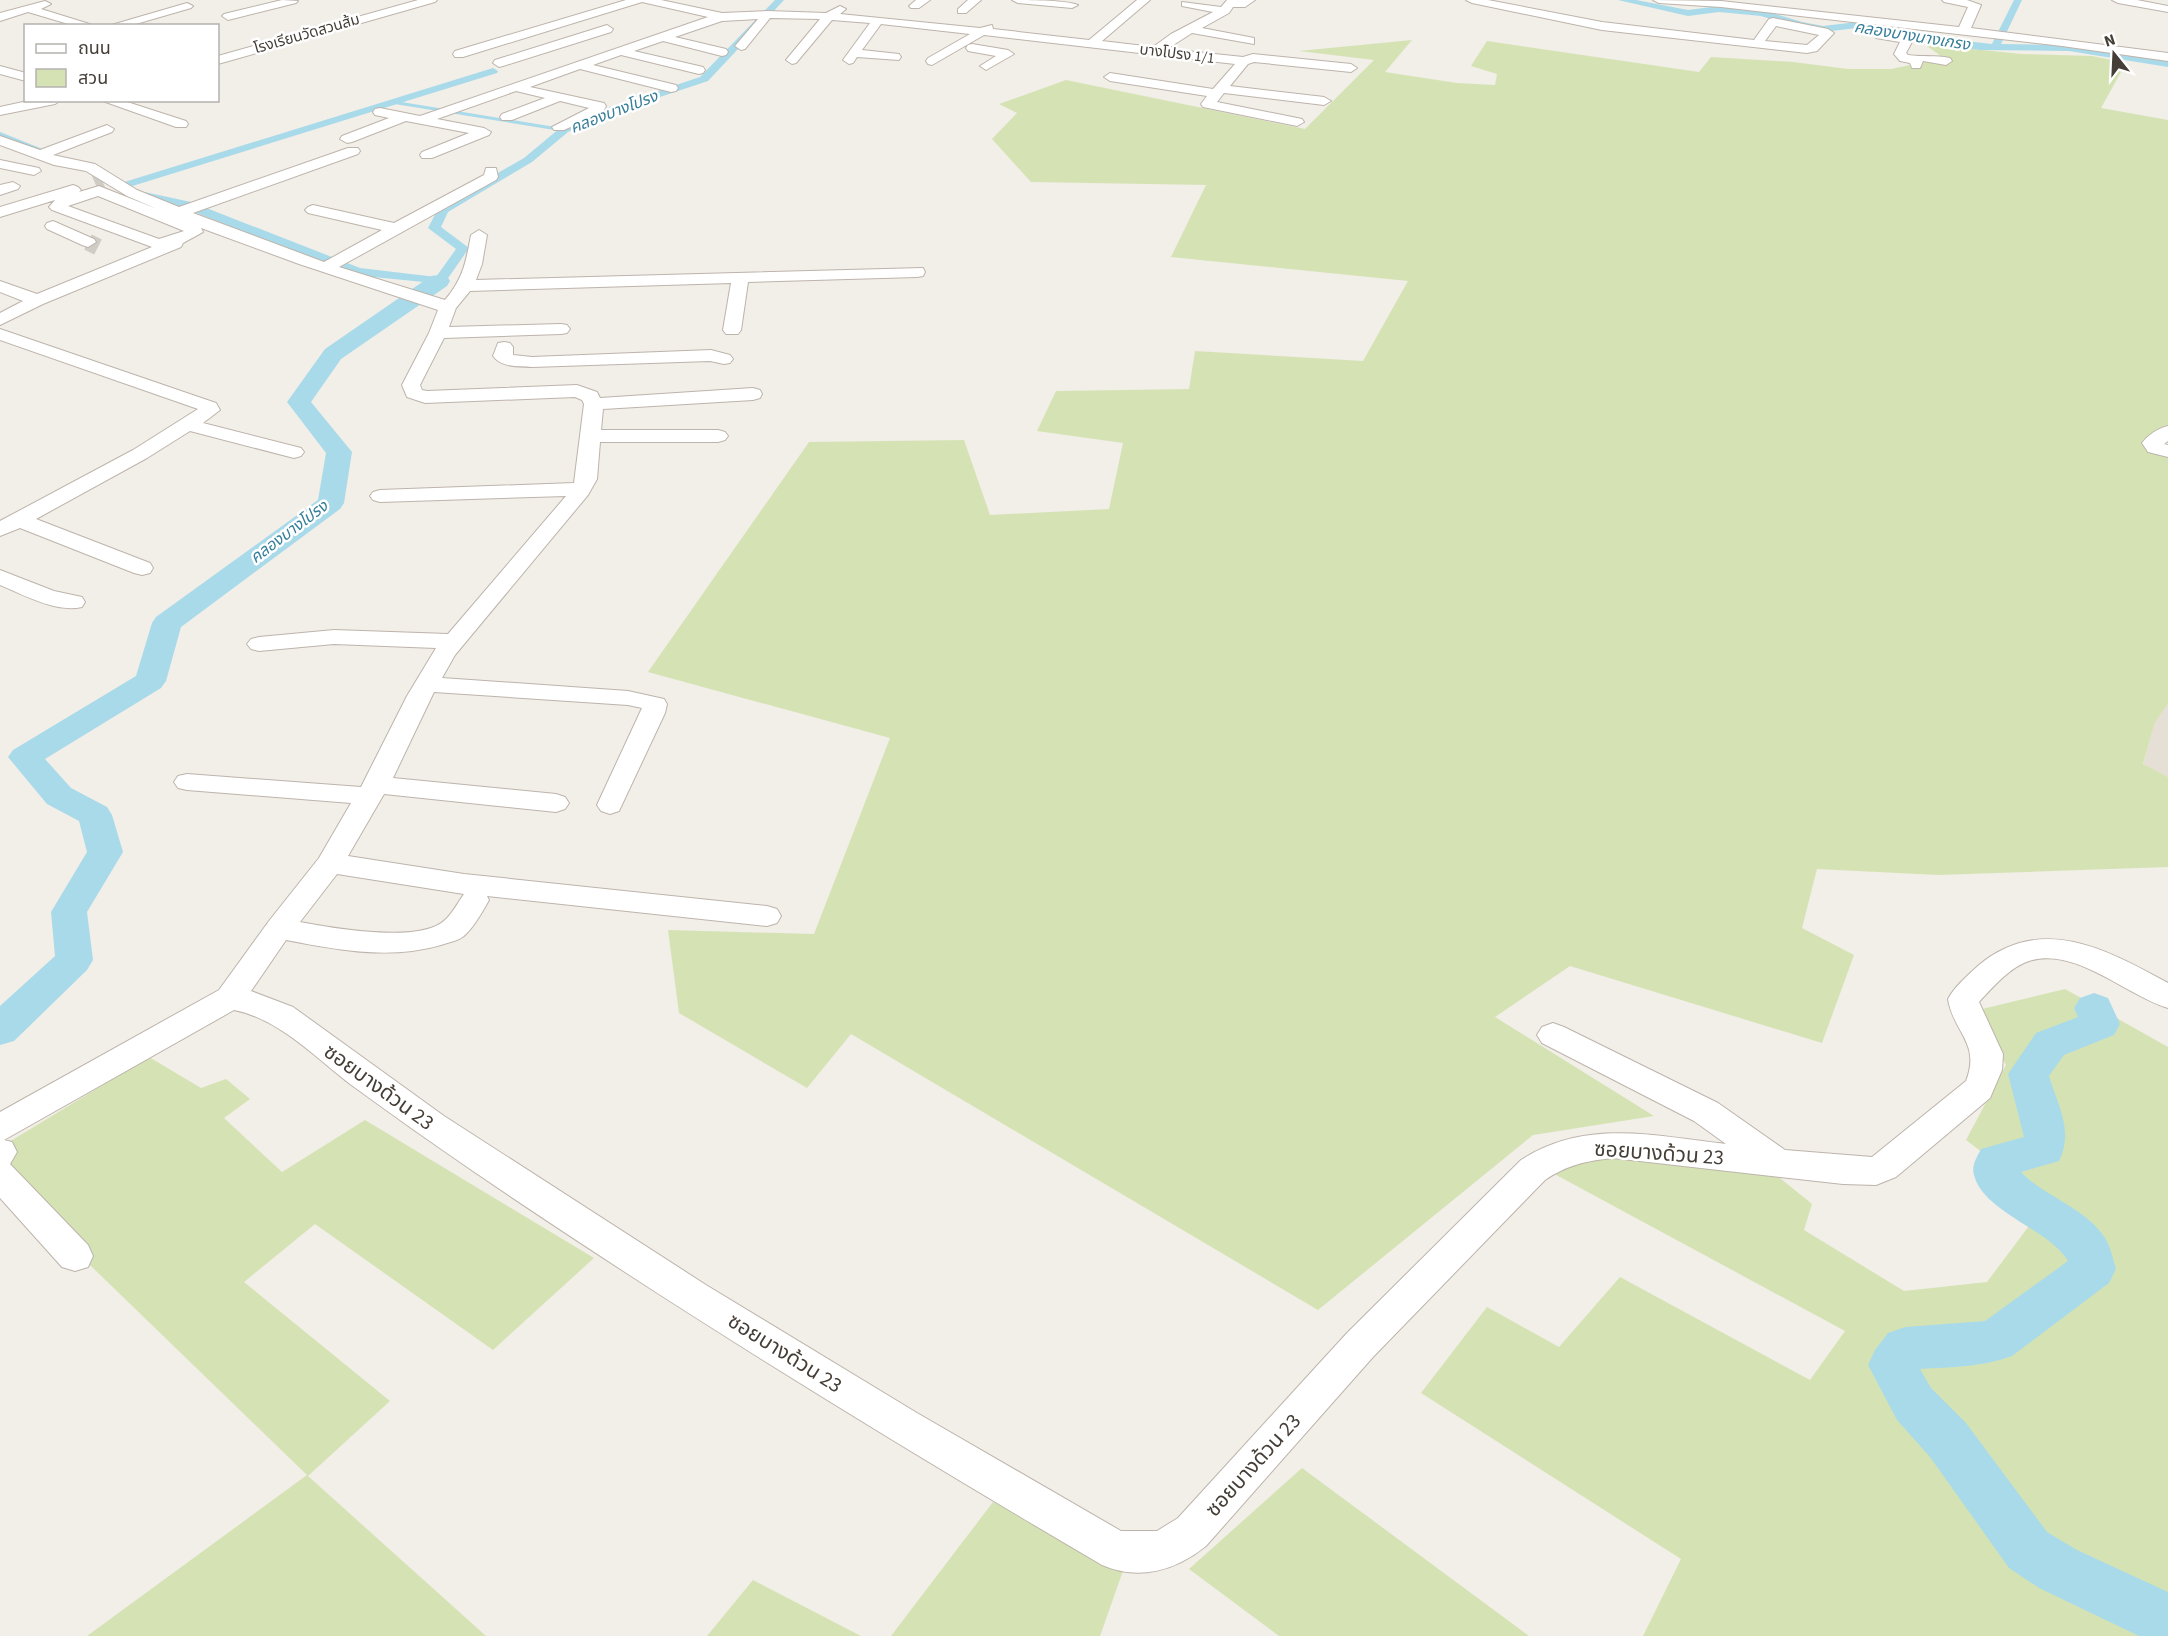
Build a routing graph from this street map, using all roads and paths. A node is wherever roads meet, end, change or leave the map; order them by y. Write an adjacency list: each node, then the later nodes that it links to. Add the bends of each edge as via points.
1 (58, 0): 25 (street)
2 (431, 0): 41 (street, โรงเรียนวัดสวนส้ม)
3 (638, 0): 51 (street)
4 (646, 0): 22 (street)
5 (691, 0): 22 (street)
6 (806, 0): 32 (street)
7 (975, 0): 28 (street)
8 (1144, 0): 62 (street)
9 (1249, 0): 26 (street)
10 (1472, 0): 43 (street)
11 (1659, 0): 24 (street)
12 (1948, 0): 54 (street, via 1975,5)
13 (2118, 0): 27 (street)
14 (295, 2): 34 (street)
15 (852, 2): 35 (street)
16 (1016, 2): 20 (street)
17 (740, 4): 40 (street)
18 (1186, 4): 26 (street)
19 (911, 5): 28 (street); 37 (street)
20 (1072, 5)
21 (188, 6): 45 (street)
22 (675, 6): 30 (street); 40 (street)
23 (1571, 7): 43 (street, via 1568,10)
24 (1735, 8): 42 (street); 47 (street)
25 (29, 9): 36 (street); 44 (street)
26 (1230, 9): 46 (street)
27 (2168, 9)
28 (949, 11): 33 (street); 48 (street)
29 (324, 14): 41 (street)
30 (656, 14)
31 (766, 14): 32 (street, บางโปรง 1/1); 40 (street, บางโปรง 1/1); 65 (street)
32 (792, 14): 35 (street, บางโปรง 1/1)
33 (984, 14)
34 (228, 16)
35 (829, 16): 37 (street, บางโปรง 1/1); 77 (street)
36 (0, 17)
37 (879, 20): 48 (street, บางโปรง 1/1); 73 (street, via 870,38 851,57)
38 (999, 20): 53 (street)
39 (1177, 20): 46 (street)
40 (713, 21): 58 (street)
41 (346, 22): 76 (street, โรงเรียนวัดสวนส้ม)
42 (1773, 22): 63 (street); 63 (street, via 1827,34 1811,49)
43 (1607, 23): 63 (street)
44 (83, 24)
45 (121, 24)
46 (1200, 24): 60 (street); 69 (street)
47 (1861, 24): 54 (street); 55 (street)
48 (924, 25): 53 (street, บางโปรง 1/1)
49 (1051, 25): 59 (street)
50 (614, 27): 57 (street)
51 (546, 28): 56 (street); 57 (street)
52 (495, 31): 56 (street)
53 (982, 32): 59 (street, บางโปรง 1/1); 66 (street)
54 (1963, 33): 74 (street)
55 (1882, 36): 64 (street, via 1882,43); 75 (street, via 1907,39 1900,54 1904,58)
56 (518, 37): 67 (street)
57 (583, 37): 89 (street, via 500,67)
58 (661, 37): 68 (street); 70 (street)
59 (1035, 37): 62 (street, บางโปรง 1/1)
60 (1250, 41)
61 (449, 43): 67 (street)
62 (1092, 44): 69 (street, บางโปรง 1/1)
63 (1757, 44)
64 (1872, 44)
65 (741, 46)
66 (958, 46): 78 (street); 81 (street, via 1008,54)
67 (475, 49): 71 (street)
68 (620, 51): 80 (street); 85 (street)
69 (1155, 51): 72 (street, บางโปรง 1/1)
70 (722, 52)
71 (459, 54)
72 (1197, 56): 79 (street, บางโปรง 1/1); 83 (street)
73 (895, 57)
74 (2168, 57)
75 (1928, 59)
76 (219, 60)
77 (792, 60)
78 (932, 62)
79 (1238, 64): 82 (street, via 1253,58); 87 (street); 93 (street)
80 (577, 65): 89 (street); 91 (street)
81 (986, 66)
82 (1351, 68)
83 (1186, 69)
84 (0, 70): 86 (street)
85 (699, 70)
86 (24, 76)
87 (1251, 76)
88 (1110, 77): 93 (street)
89 (537, 78): 90 (street)
90 (514, 87): 94 (street); 95 (street)
91 (671, 88)
92 (462, 89): 94 (street)
93 (1219, 92): 96 (street); 104 (street, via 1210,106)
94 (489, 96): 103 (street)
95 (559, 97): 102 (street); 106 (street, via 600,107)
96 (1324, 101)
97 (45, 102): 99 (street)
98 (112, 102): 105 (street)
99 (0, 111)
100 (380, 112): 101 (street)
101 (405, 117): 103 (street); 116 (street, via 350,145)
102 (507, 117)
103 (420, 120): 110 (street, via 484,132)
104 (1297, 122)
105 (181, 124)
106 (559, 127)
107 (107, 129): 109 (street)
108 (0, 140): 109 (street)
109 (40, 155): 114 (street, via 90,167)
110 (427, 155)
111 (0, 164): 112 (street)
112 (34, 171)
113 (491, 171): 120 (street, via 491,177)
114 (102, 180): 115 (street); 118 (street)
115 (153, 208): 116 (street); 122 (street); 122 (street, via 195,232 158,244); 122 (street, via 99,191 57,205)
116 (190, 209): 123 (street)
117 (313, 210): 124 (street)
118 (0, 212)
119 (402, 212): 120 (street)
120 (420, 217): 124 (street)
121 (53, 226): 126 (street)
122 (105, 226)
123 (215, 228): 128 (street); 129 (street)
124 (398, 229): 129 (street)
125 (479, 236): 133 (street)
126 (88, 242)
127 (108, 252): 128 (street)
128 (130, 261): 134 (street)
129 (334, 263): 135 (street)
130 (917, 272): 131 (street)
131 (740, 277): 133 (street); 138 (street)
132 (0, 286): 134 (street)
133 (465, 287): 135 (street)
134 (37, 300): 136 (street)
135 (441, 306): 139 (street)
136 (0, 323): 145 (street, via 208,407 205,415)
137 (561, 329): 139 (street)
138 (732, 330)
139 (433, 341): 141 (street); 144 (street, via 411,385 414,393 425,397 577,391 585,392)
140 (541, 346): 141 (street)
141 (504, 347): 142 (street, via 502,356 508,360 532,362 711,355)
142 (724, 358)
143 (753, 394): 144 (street)
144 (594, 404): 147 (street)
145 (189, 425): 150 (street); 153 (street)
146 (2168, 432): 149 (street, via 2152,442 2156,448)
147 (591, 436): 148 (street); 151 (street, via 587,479)
148 (718, 436)
149 (2168, 451)
150 (294, 452)
151 (582, 489): 152 (street); 158 (street)
152 (380, 496)
153 (10, 525): 154 (street)
154 (142, 568)
155 (0, 577): 156 (street, via 48,597)
156 (74, 602)
157 (259, 644): 158 (street, via 334,637)
158 (449, 646): 159 (street)
159 (427, 684): 161 (street); 163 (street, via 628,698 655,704)
160 (187, 782): 161 (street)
161 (372, 791): 162 (street); 164 (street)
162 (556, 803)
163 (610, 805)
164 (330, 863): 166 (street, via 464,884); 167 (street)
165 (475, 900): 167 (street, via 449,932 397,944 370,944)
166 (767, 916)
167 (279, 928): 169 (street)
168 (2168, 997): 172 (street, ซอยบางด้วน 23, via 2090,959 2056,950 2025,951 1977,984 1963,999 1964,1010 1989,1060 1979,1089 1876,1171)
169 (230, 998): 171 (street); 172 (street, ซอยบางด้วน 23, via 256,1003 282,1015 417,1117 575,1222 968,1466 1116,1551 1133,1554 1155,1553 1175,1546 1192,1532 1360,1345 1533,1170 1555,1154 1613,1145)
170 (1553, 1035): 172 (street, via 1706,1112)
171 (0, 1128)
172 (1779, 1163)
173 (0, 1175): 174 (street)
174 (75, 1256)

